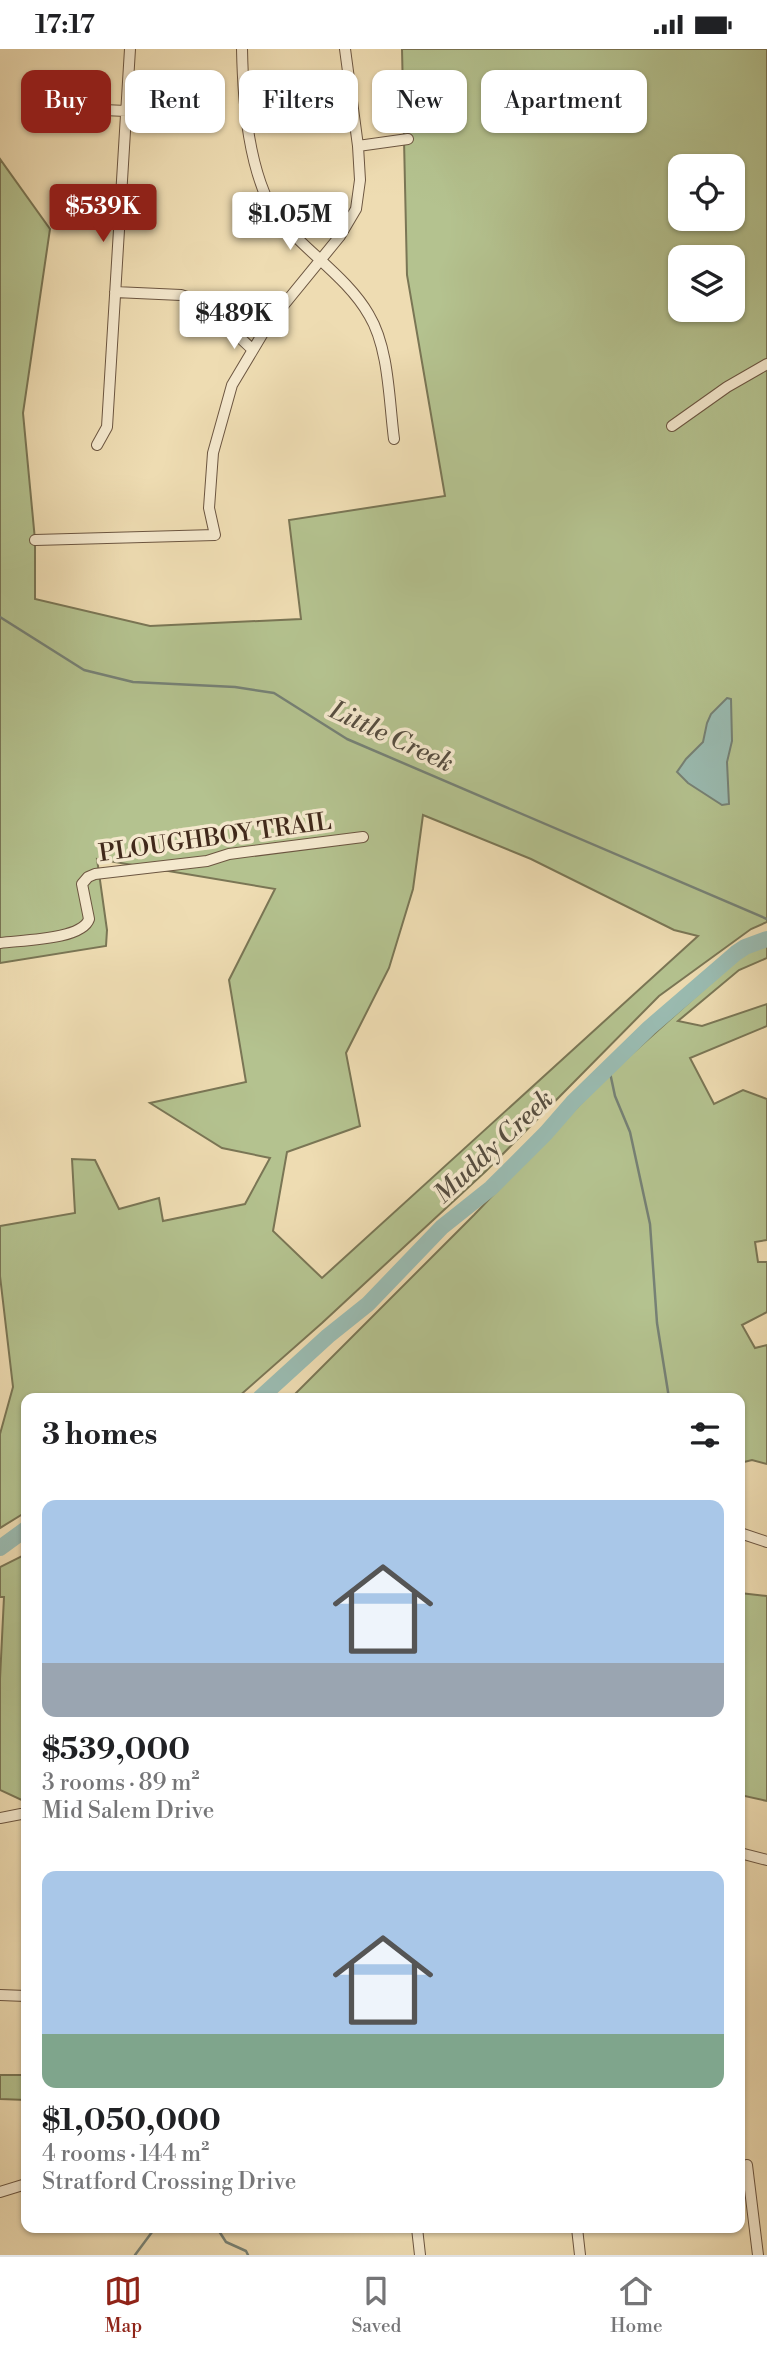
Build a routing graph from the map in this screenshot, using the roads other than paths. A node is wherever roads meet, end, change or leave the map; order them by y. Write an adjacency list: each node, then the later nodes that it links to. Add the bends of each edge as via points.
1 (130, 49): 4 (street)
2 (242, 49): 8 (street, via 259,179 278,219)
3 (345, 49): 7 (street)
4 (129, 70)
5 (125, 127): 9 (street)
6 (408, 139): 7 (street)
7 (358, 146): 8 (street, via 356,209)
8 (320, 261): 10 (street); 13 (street, via 357,296 379,335)
9 (115, 292): 10 (street, via 181,295 202,302); 14 (street, via 107,427)
10 (253, 350): 15 (street, via 232,385 213,453 209,508 215,535)
11 (767, 363): 12 (street)
12 (672, 426)
13 (394, 439)
14 (97, 445)
15 (36, 540)
16 (363, 837): 17 (street, PLOUGHBOY TRAIL, via 95,874 82,884 89,919 85,927)
17 (0, 943)
18 (745, 1535): 19 (street)
19 (767, 1542)
20 (21, 1814): 21 (street)
21 (0, 1818)
22 (745, 1854): 23 (street)
23 (767, 1860)
24 (0, 1995): 25 (street)
25 (21, 1996)
26 (747, 2165): 31 (street)
27 (21, 2186): 28 (street)
28 (0, 2192)
29 (418, 2233): 32 (street)
30 (578, 2233): 33 (street)
31 (761, 2248)
32 (420, 2255)
33 (580, 2255)

